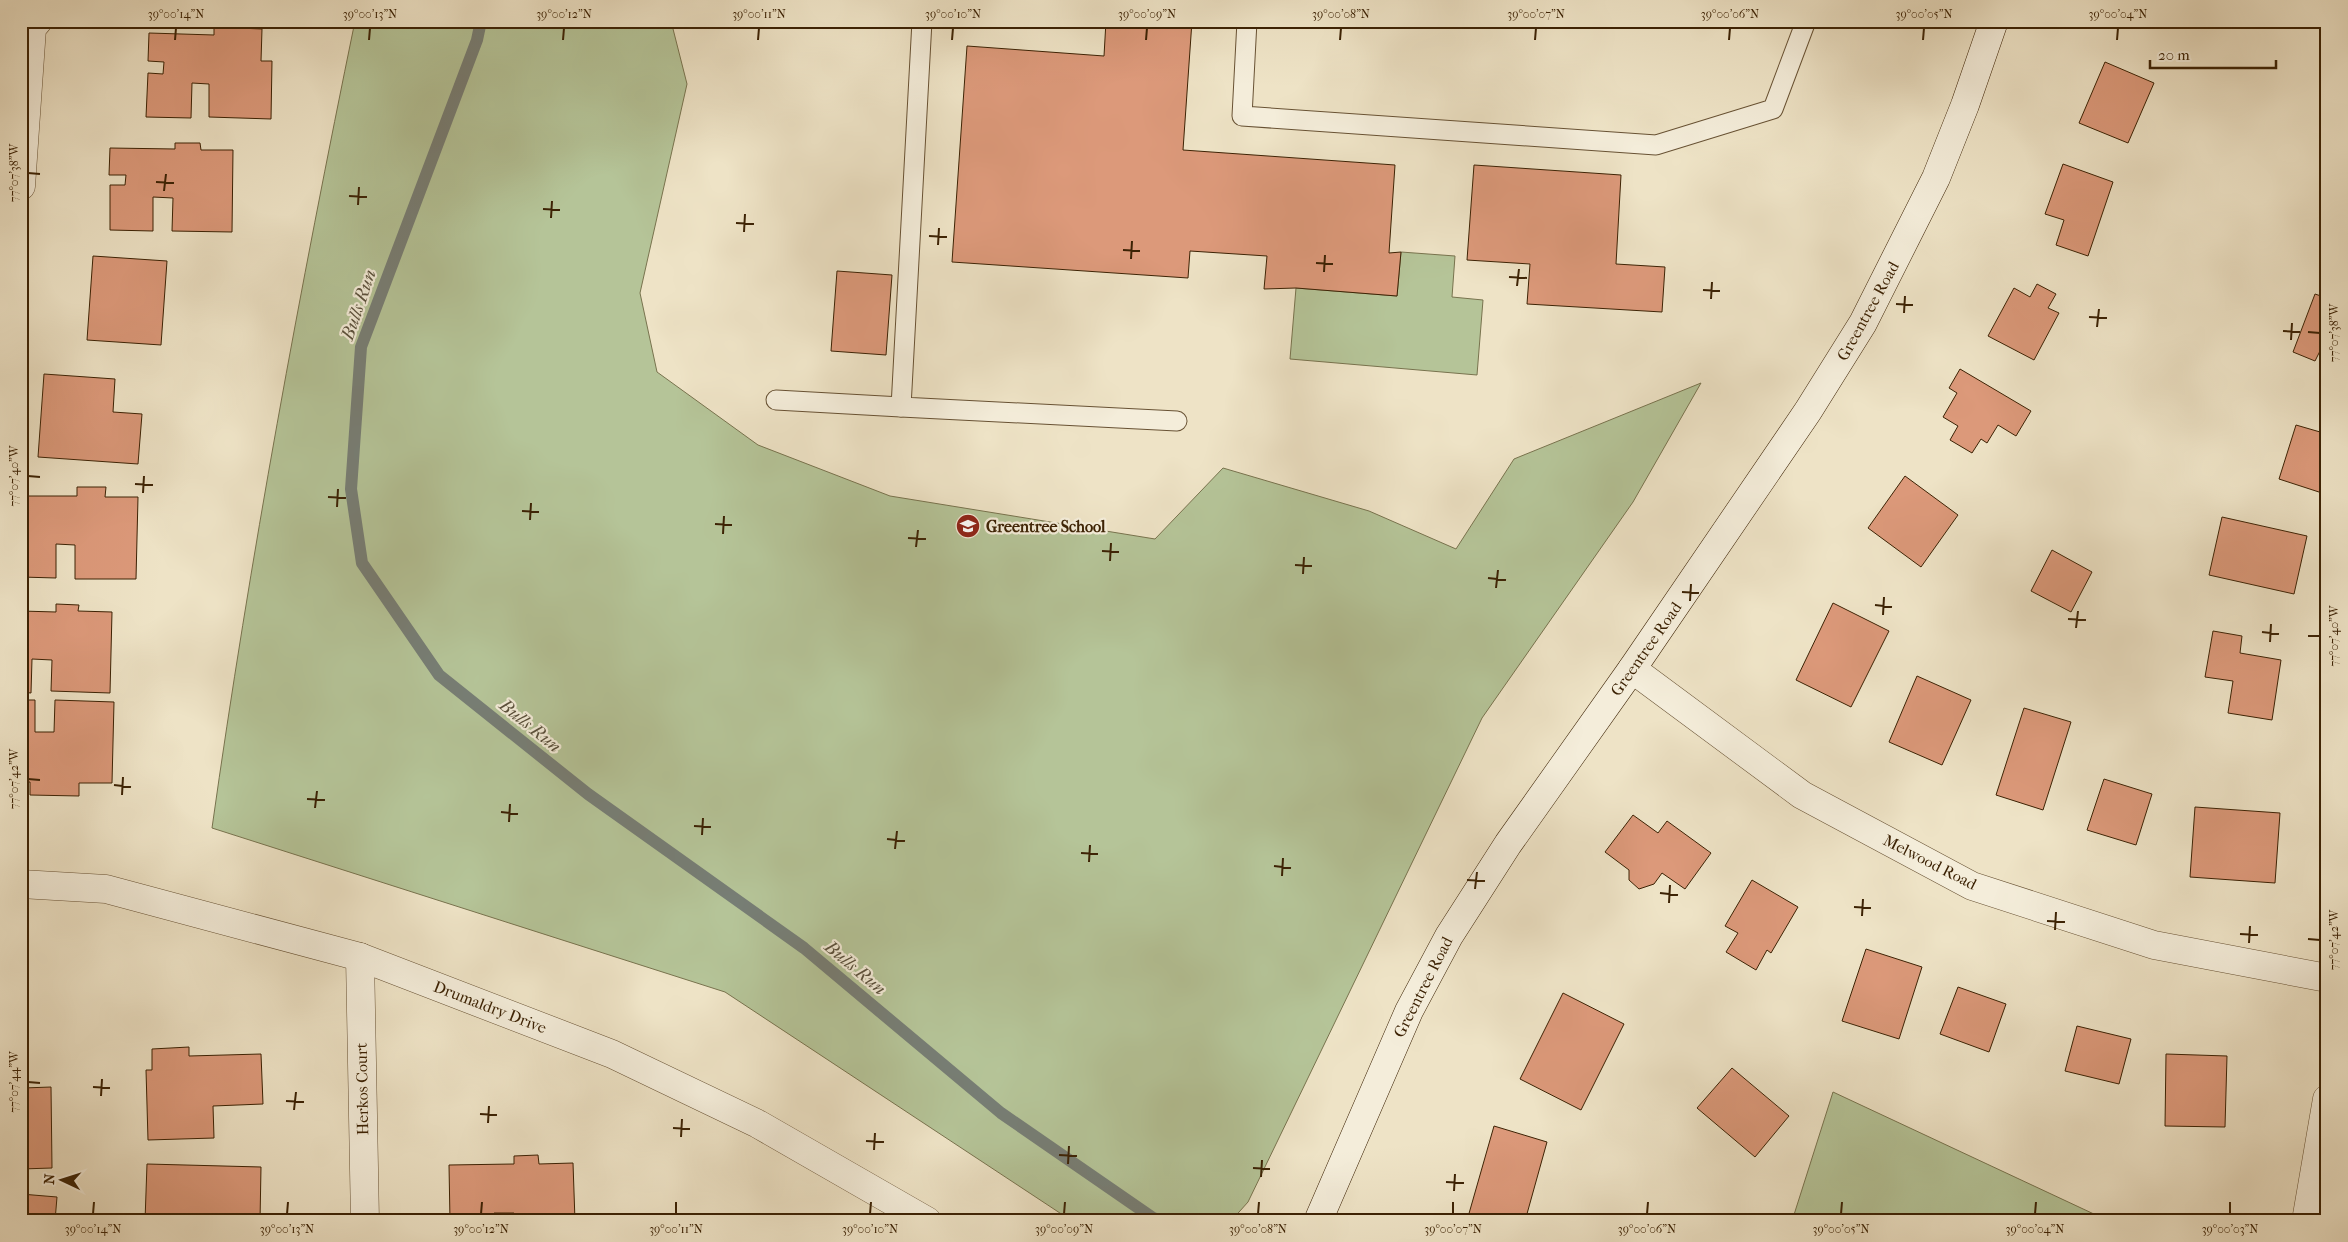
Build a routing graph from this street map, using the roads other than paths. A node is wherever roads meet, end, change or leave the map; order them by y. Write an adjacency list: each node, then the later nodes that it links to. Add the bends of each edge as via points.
1 (922, 21): 8 (lane)
2 (1246, 21): 3 (lane, via 1242,116 1656,145 1774,110)
3 (1806, 21)
4 (1994, 21): 10 (street, Greentree Road, via 1936,178 1864,323 1808,412)
5 (32, 24): 6 (street)
6 (21, 186)
7 (776, 400): 8 (lane)
8 (901, 408): 9 (lane)
9 (1177, 421)
10 (1632, 669): 13 (street, Melwood Road, via 1802,795 1972,886 2154,945); 17 (street, Greentree Road, via 1508,844 1449,936 1409,1011)
11 (21, 884): 12 (street, Drumaldry Drive, via 106,889)
12 (360, 957): 15 (street, Drumaldry Drive, via 612,1054 758,1124); 16 (street, Herkos Court)
13 (2327, 978)
14 (2327, 1099): 18 (street)
15 (912, 1216)
16 (365, 1221)
17 (1318, 1221)
18 (2306, 1221)

